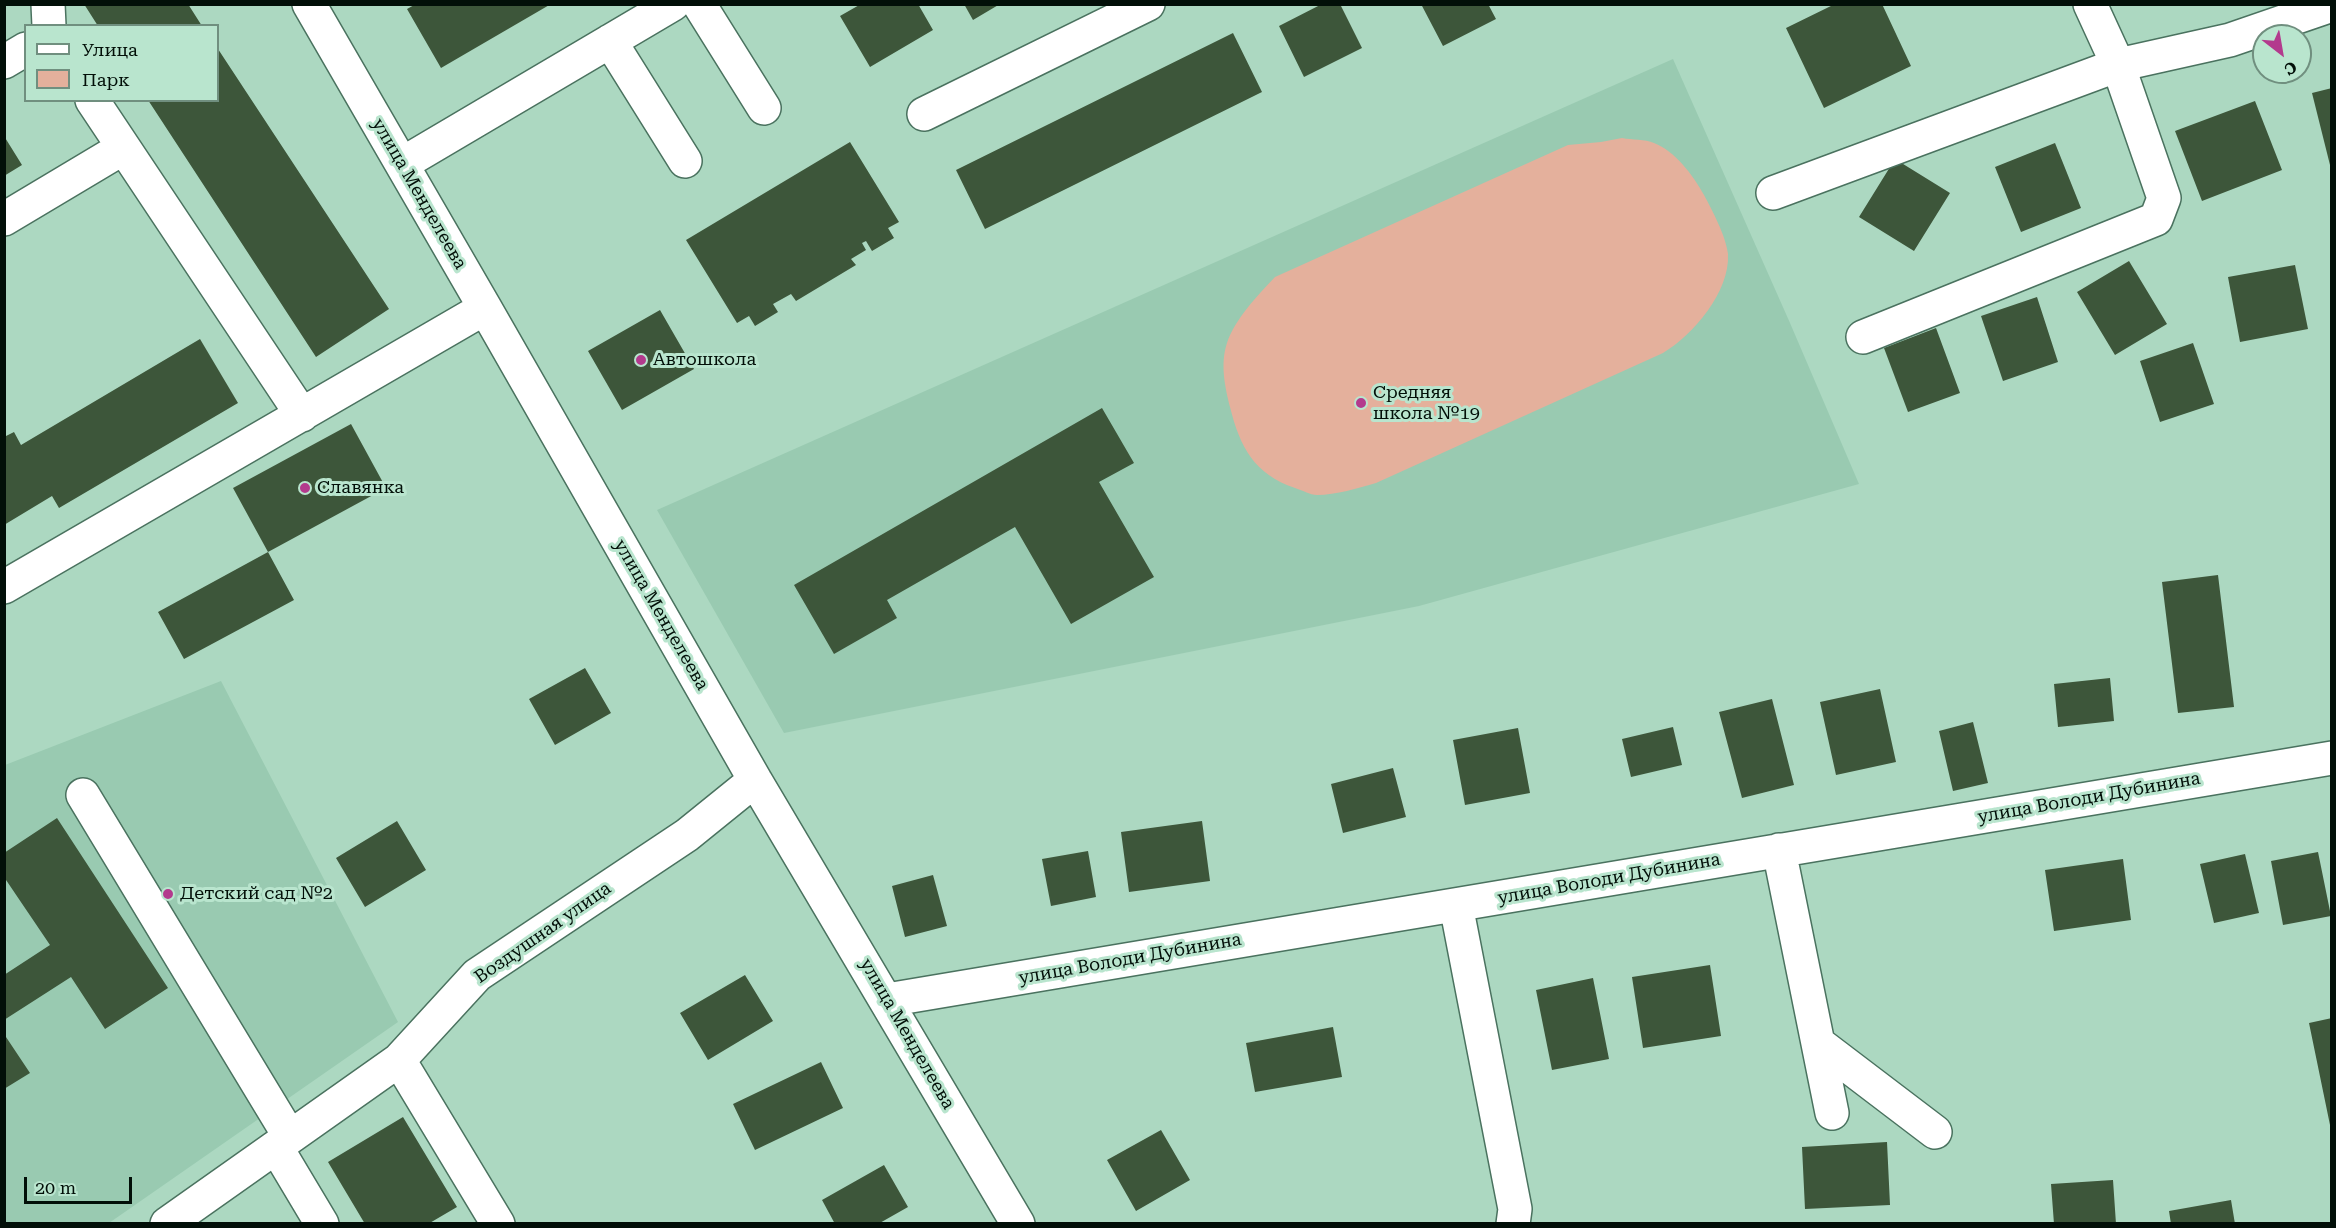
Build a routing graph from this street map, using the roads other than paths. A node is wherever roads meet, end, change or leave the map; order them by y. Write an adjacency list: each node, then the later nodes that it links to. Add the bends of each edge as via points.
1 (48, 4): 8 (street)
2 (309, 4): 18 (street, улица Менделеева)
3 (674, 4): 9 (street)
4 (699, 4): 14 (street)
5 (1148, 4): 15 (street)
6 (2090, 4): 12 (street)
7 (2331, 4): 12 (street, via 2230,40)
8 (49, 24)
9 (610, 41): 17 (street); 18 (street)
10 (24, 50): 11 (street)
11 (4, 62)
12 (2118, 65): 19 (street); 22 (street, via 2164,198 2156,219)
13 (93, 102): 16 (street)
14 (765, 108)
15 (924, 114)
16 (123, 148): 20 (street); 23 (street)
17 (685, 161)
18 (402, 164): 21 (street, улица Менделеева)
19 (1773, 193)
20 (4, 219)
21 (485, 308): 23 (street); 26 (street, улица Менделеева)
22 (1863, 337)
23 (302, 415): 24 (street)
24 (4, 587)
25 (2331, 758): 28 (street, улица Володи Дубинина)
26 (755, 780): 30 (street, улица Менделеева); 32 (street, Воздушная улица, via 687,835 477,975)
27 (82, 795): 35 (street)
28 (1779, 850): 29 (street, улица Володи Дубинина); 31 (street)
29 (1456, 905): 30 (street, улица Володи Дубинина); 40 (street, via 1515,1209)
30 (887, 1000): 39 (street, улица Менделеева)
31 (1818, 1043): 33 (street); 34 (street)
32 (399, 1060): 35 (street, Воздушная улица); 38 (street)
33 (1832, 1113)
34 (1935, 1131)
35 (283, 1142): 36 (street, Воздушная улица); 37 (street)
36 (167, 1224)
37 (322, 1224)
38 (498, 1224)
39 (1018, 1224)
40 (1513, 1224)

